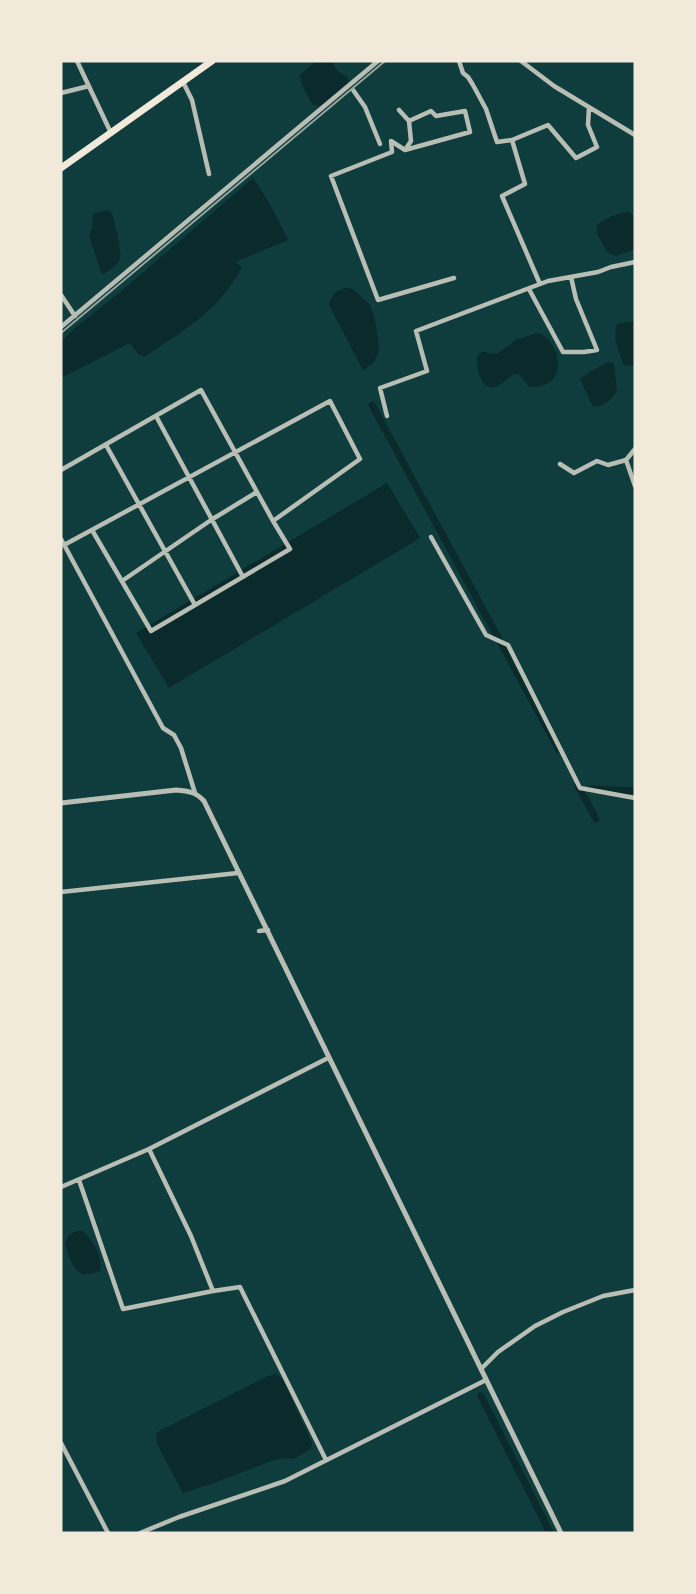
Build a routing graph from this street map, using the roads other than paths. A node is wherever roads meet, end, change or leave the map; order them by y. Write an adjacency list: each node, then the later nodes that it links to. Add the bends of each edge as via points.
1 (78, 61): 7 (street)
2 (212, 61): 6 (highway)
3 (378, 61): 26 (street)
4 (459, 61): 15 (street, via 486,109 497,142)
5 (521, 61): 10 (street)
6 (183, 82): 13 (highway); 19 (street, via 192,100)
7 (89, 86): 9 (street); 13 (street)
8 (352, 90): 16 (street, via 365,107)
9 (61, 93)
10 (589, 107): 14 (street); 15 (street, via 588,125 597,147 576,158 548,125)
11 (399, 110): 12 (street)
12 (409, 121): 17 (street, via 411,141); 17 (street, via 431,111 436,116 465,111 470,132)
13 (111, 133): 18 (highway)
14 (635, 135)
15 (512, 140): 23 (street, via 525,184 502,196)
16 (380, 144)
17 (405, 150): 22 (street, via 391,141 392,152 331,176 378,300)
18 (61, 168)
19 (209, 174)
20 (635, 262): 21 (street)
21 (571, 277): 23 (street); 24 (street, via 576,299 598,350 564,352)
22 (454, 278)
23 (540, 284): 29 (street, via 416,331 427,371 380,388)
24 (530, 291)
25 (61, 295): 26 (street)
26 (75, 316): 27 (street)
27 (61, 327)
28 (156, 416): 30 (street); 32 (street, via 201,390); 36 (street)
29 (387, 416)
30 (106, 445): 35 (street); 39 (street)
31 (635, 449): 33 (street)
32 (236, 452): 36 (street); 38 (street); 41 (street, via 330,401 360,459)
33 (626, 460): 34 (street, via 608,465 597,461 574,473); 37 (street)
34 (560, 464)
35 (61, 470)
36 (190, 477): 39 (street); 40 (street)
37 (635, 486)
38 (257, 492): 40 (street); 41 (street)
39 (140, 504): 42 (street); 46 (street)
40 (212, 520): 46 (street); 47 (street)
41 (273, 521): 47 (street, via 290,549)
42 (92, 530): 45 (street); 48 (street)
43 (431, 537): 51 (street, via 486,635 508,645 580,788)
44 (61, 539): 45 (street)
45 (64, 545): 50 (street, via 163,728 174,735 182,748)
46 (166, 551): 48 (street); 49 (street)
47 (243, 577): 49 (street)
48 (122, 581): 49 (street, via 151,631)
49 (195, 605)
50 (195, 793): 52 (street, via 176,790); 53 (street, via 204,801)
51 (635, 798)
52 (61, 803)
53 (238, 873): 54 (street); 55 (street)
54 (61, 892)
55 (268, 930): 56 (street); 57 (street)
56 (259, 932)
57 (328, 1058): 58 (street); 63 (street)
58 (149, 1150): 59 (street); 62 (street, via 191,1236)
59 (80, 1180): 60 (street); 62 (street, via 123,1309)
60 (61, 1187)
61 (635, 1290): 63 (street, via 603,1296 535,1326 498,1352)
62 (213, 1291): 66 (street, via 240,1287)
63 (481, 1369): 64 (street)
64 (486, 1380): 66 (street); 69 (street)
65 (61, 1444): 67 (street)
66 (326, 1460): 68 (street, via 285,1481)
67 (108, 1533)
68 (140, 1533)
69 (562, 1533)

